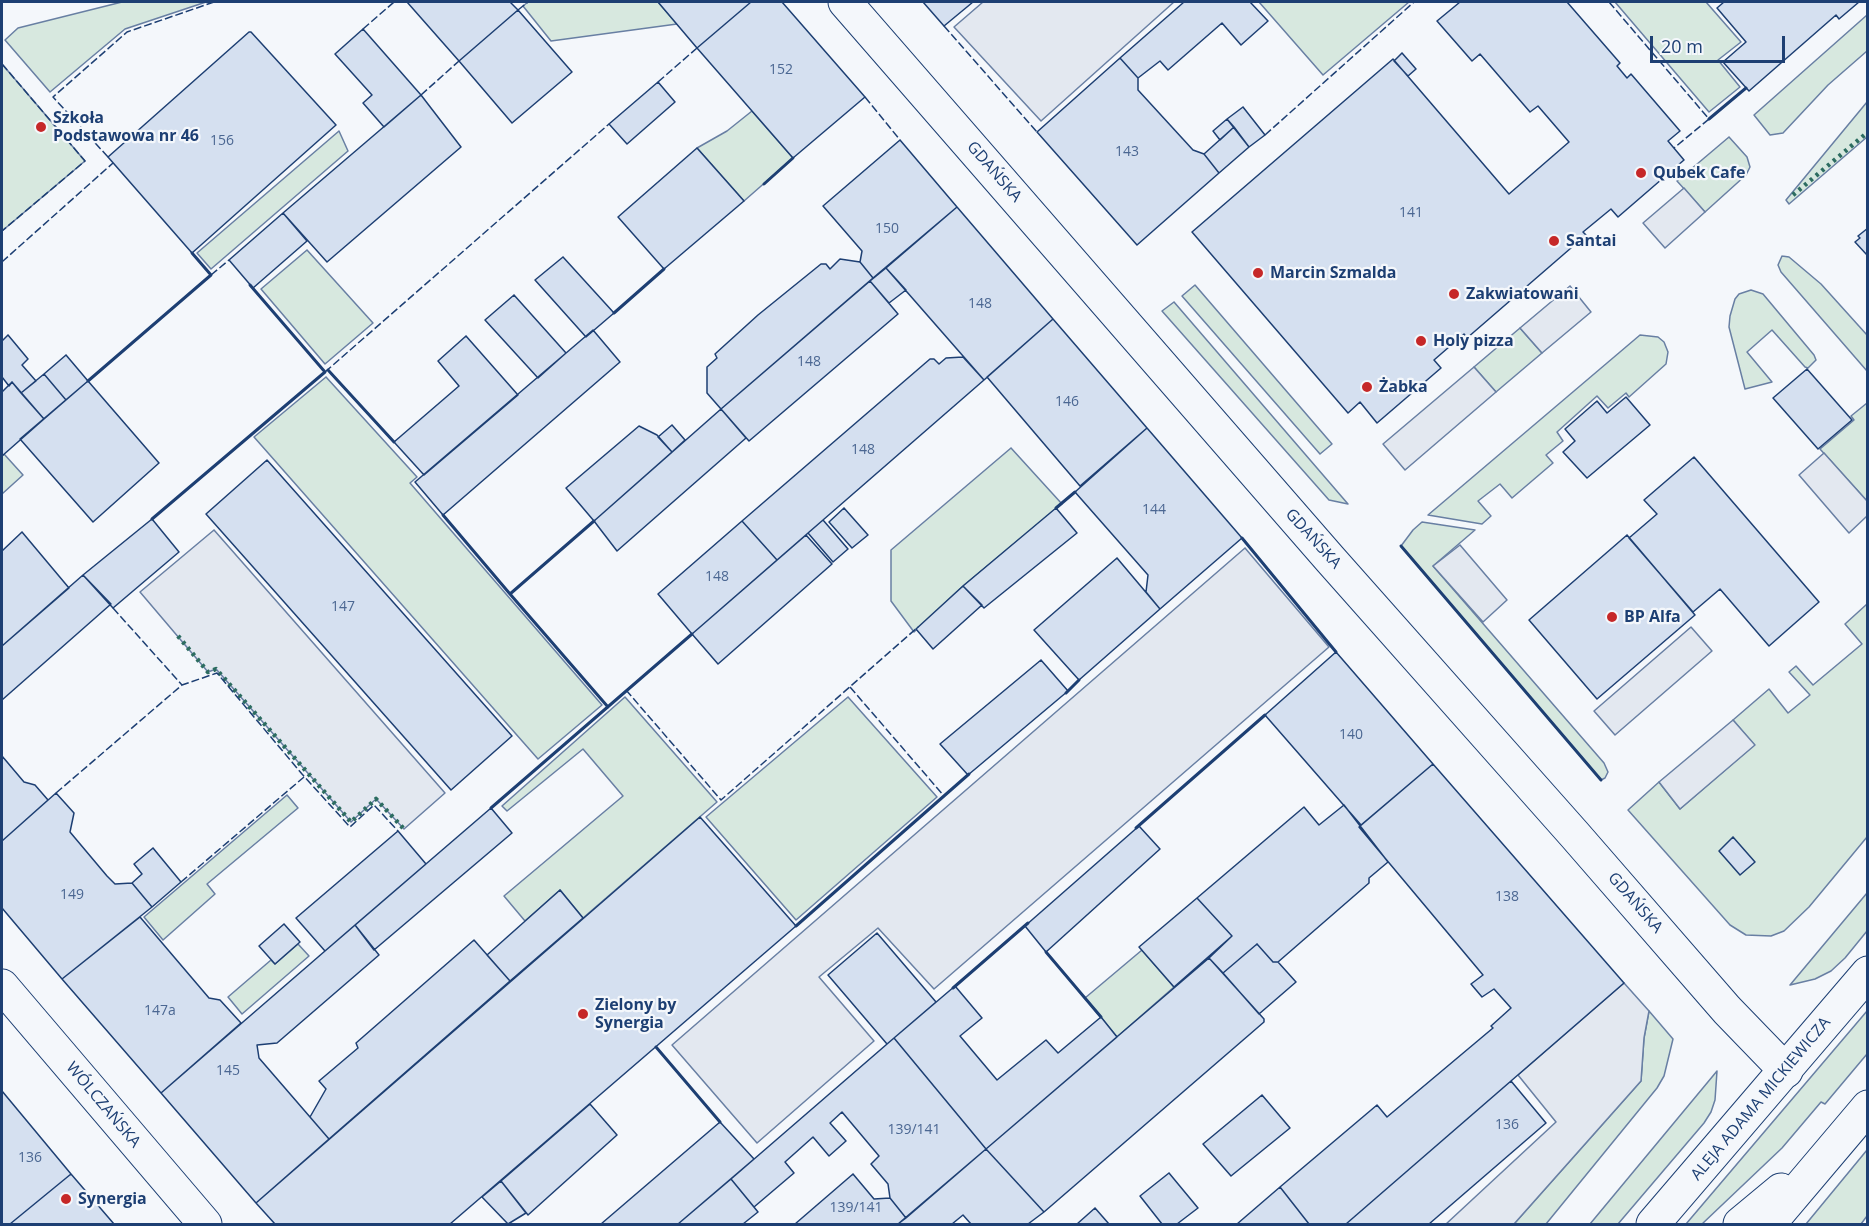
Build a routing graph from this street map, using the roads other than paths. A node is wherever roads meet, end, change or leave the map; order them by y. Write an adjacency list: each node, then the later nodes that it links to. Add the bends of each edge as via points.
1 (845, 2): 4 (street, GDAŃSKA, via 1330,559 1735,1019)
2 (1868, 973): 4 (street, ALEJA ADAMA MICKIEWICZA)
3 (2, 986): 7 (street, WÓLCZAŃSKA)
4 (1786, 1071): 8 (street, ALEJA ADAMA MICKIEWICZA)
5 (1868, 1107): 6 (street)
6 (1832, 1149): 9 (street); 10 (street)
7 (205, 1224)
8 (1653, 1224)
9 (1740, 1224)
10 (1769, 1224)

